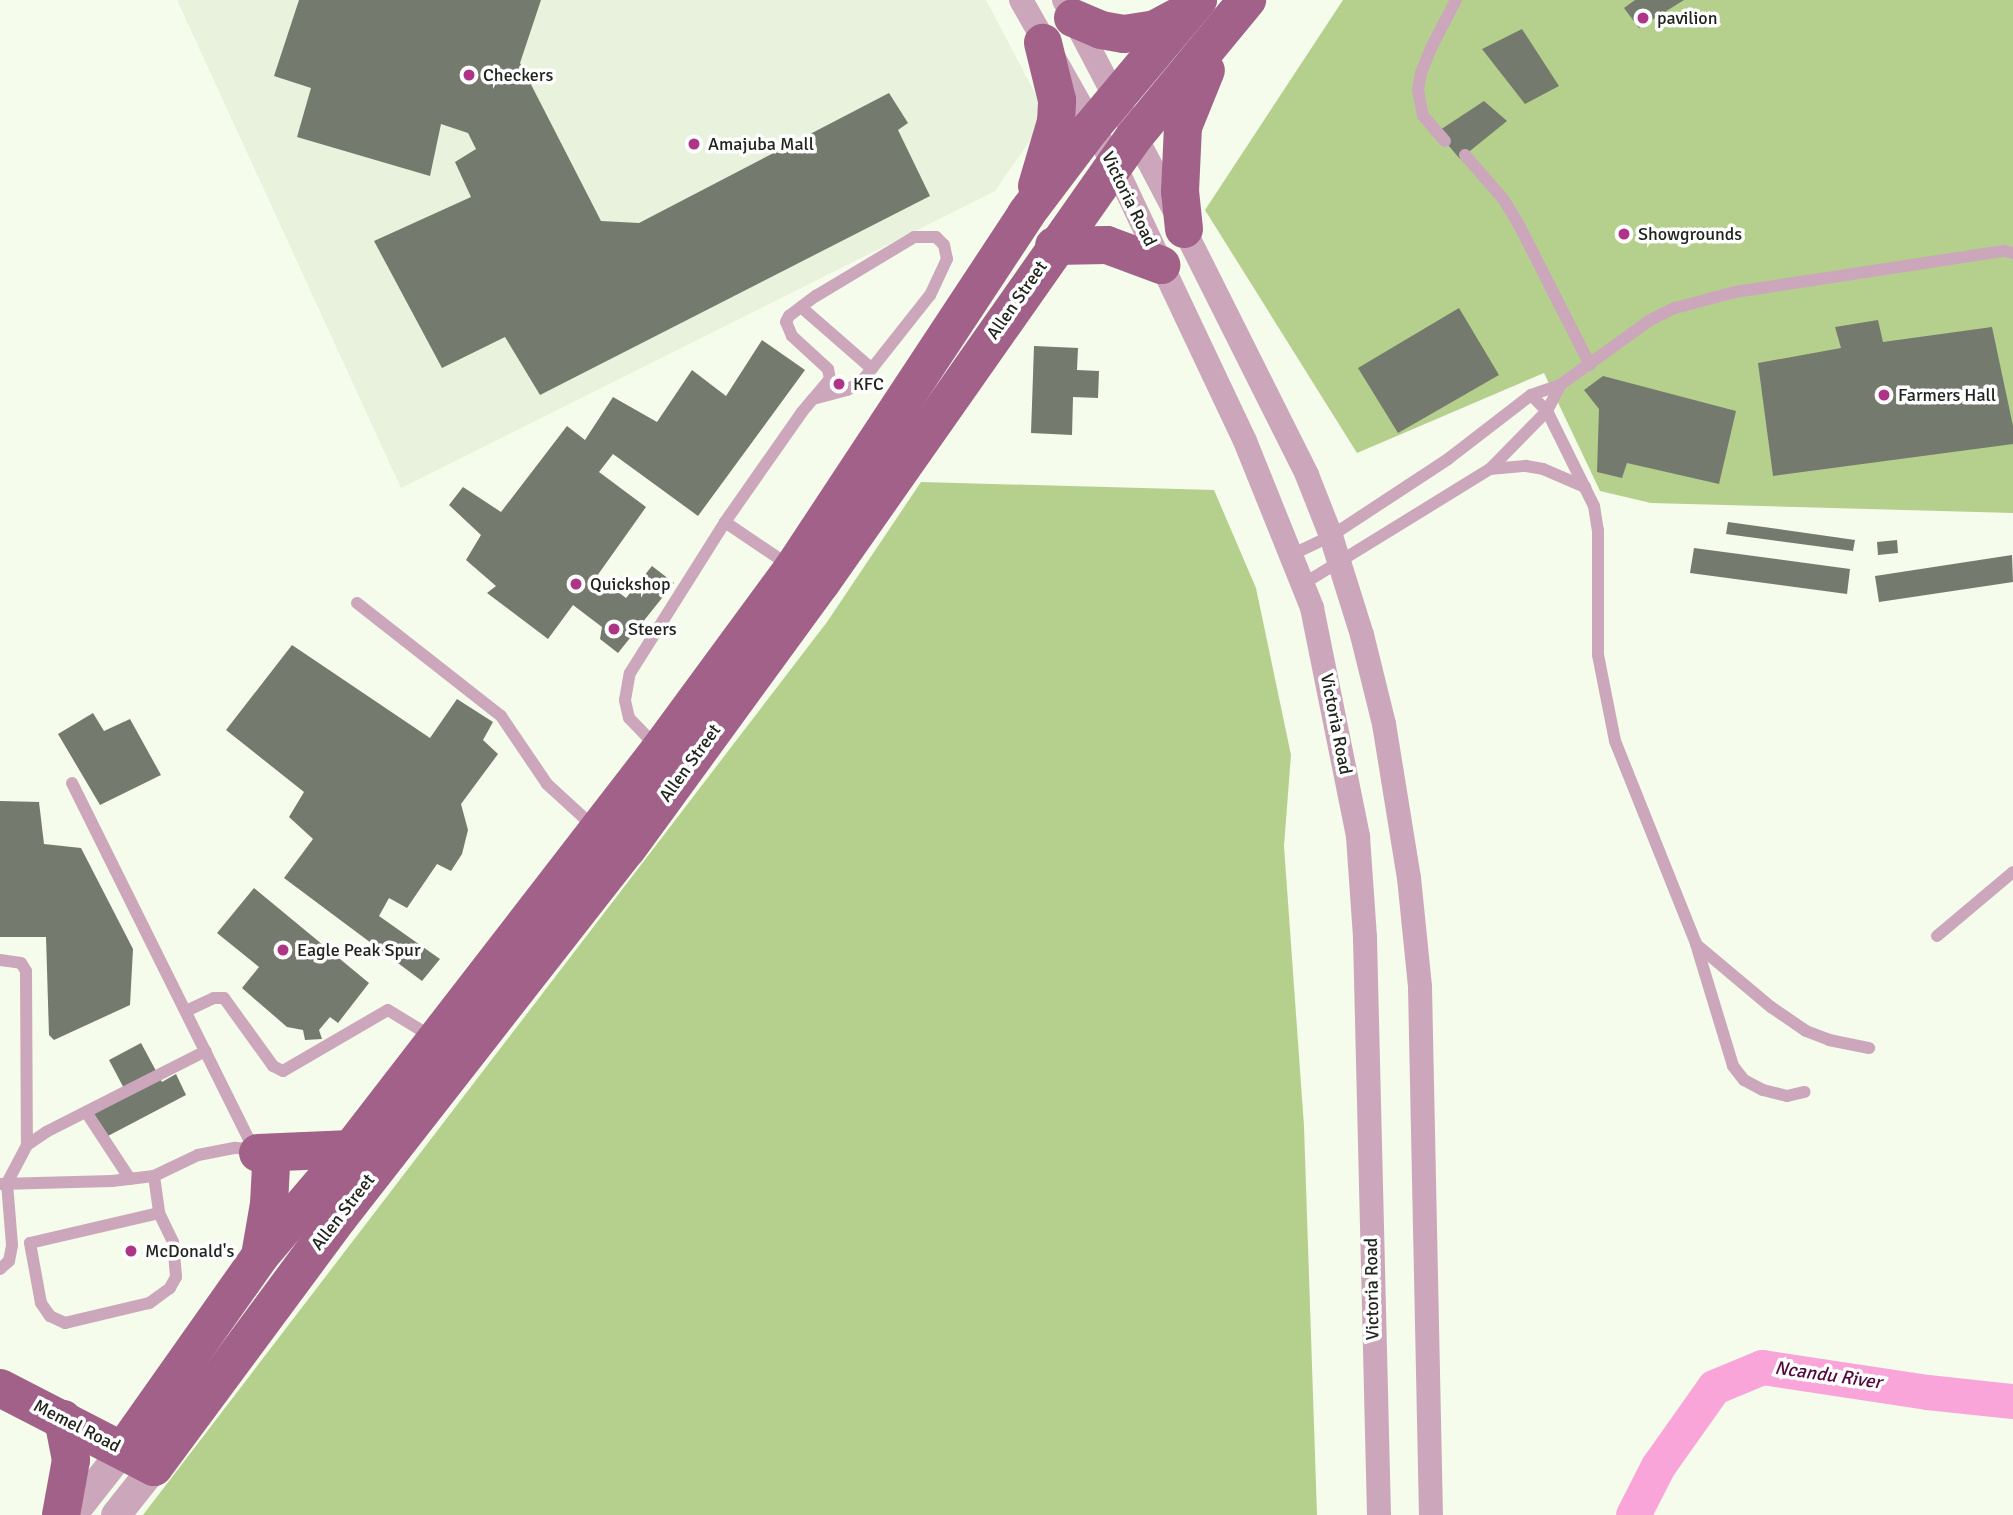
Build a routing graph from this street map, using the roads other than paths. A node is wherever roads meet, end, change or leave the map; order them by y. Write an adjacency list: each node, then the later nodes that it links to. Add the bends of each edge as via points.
1 (1021, 0): 6 (street, Victoria Road)
2 (1455, 0): 9 (lane, via 1431,48 1418,90 1423,116)
3 (1193, 5): 4 (main road, via 1155,29 1124,34 1101,30); 7 (main road, Allen Street)
4 (1069, 9): 7 (street)
5 (1241, 9): 10 (main road, Allen Street); 13 (main road, via 1195,90 1183,127 1179,168)
6 (1043, 43): 8 (street, Victoria Road); 12 (main road, via 1057,100 1056,122)
7 (1115, 98): 8 (main road, Allen Street); 10 (street)
8 (1091, 128): 10 (street, Victoria Road); 12 (main road, Allen Street)
9 (1445, 141)
10 (1124, 151): 13 (street); 14 (main road, Allen Street); 16 (street, Victoria Road)
11 (1465, 155): 18 (lane, via 1518,223)
12 (1026, 214): 30 (main road, Allen Street)
13 (1184, 229): 27 (street, via 1307,475)
14 (1054, 246): 16 (main road, via 1107,245); 30 (main road, Allen Street)
15 (2013, 253): 18 (lane, via 1714,295 1650,320)
16 (1161, 265): 28 (street, Victoria Road, via 1245,441)
17 (801, 306): 19 (lane); 19 (lane, via 914,237 936,237 947,254 935,283); 22 (lane, via 789,316 787,328 830,374)
18 (1590, 365): 20 (lane)
19 (872, 369): 22 (lane, via 847,390)
20 (1560, 385): 21 (lane); 23 (lane)
21 (1531, 395): 23 (lane); 27 (lane, via 1447,459)
22 (813, 399): 26 (lane)
23 (1548, 411): 24 (lane); 25 (lane)
24 (1490, 469): 25 (lane, via 1543,470); 29 (lane)
25 (1585, 487): 38 (lane, via 1598,530 1598,654 1615,740)
26 (725, 522): 30 (lane); 33 (lane, via 627,683 629,718)
27 (1331, 536): 28 (lane); 29 (street)
28 (1291, 555): 31 (street, Victoria Road)
29 (1340, 564): 31 (lane); 66 (street, via 1384,724 1409,878 1420,987)
30 (807, 575): 33 (main road, Allen Street)
31 (1303, 584): 65 (street, Victoria Road, via 1333,703 1357,837 1365,938)
32 (357, 603): 35 (lane, via 494,710 547,784)
33 (674, 757): 35 (main road, Allen Street)
34 (72, 783): 41 (lane)
35 (612, 840): 40 (main road, Allen Street)
36 (2013, 872): 37 (lane)
37 (1937, 936)
38 (1696, 944): 43 (lane, via 1806,1031); 45 (lane, via 1733,1066 1744,1080 1763,1090 1787,1096)
39 (0, 960): 47 (lane, via 21,963 26,971)
40 (509, 974): 42 (main road, Allen Street); 53 (main road, Allen Street)
41 (186, 1011): 42 (lane, via 223,998 273,1066 283,1071 388,1010); 44 (lane)
42 (436, 1039): 48 (main road, Allen Street)
43 (1869, 1048)
44 (206, 1051): 46 (lane); 49 (lane)
45 (1805, 1092)
46 (86, 1112): 47 (lane); 51 (lane)
47 (27, 1145): 52 (lane)
48 (351, 1149): 49 (main road); 53 (main road, Allen Street)
49 (266, 1161): 50 (lane, via 235,1148 198,1155); 57 (main road, via 269,1204)
50 (154, 1175): 51 (lane); 54 (lane)
51 (130, 1179): 52 (lane)
52 (3, 1184): 56 (lane)
53 (320, 1204): 57 (main road, Allen Street); 61 (main road, Allen Street)
54 (159, 1213): 55 (lane); 55 (lane, via 173,1242 176,1277 170,1287 149,1303 65,1323 50,1316 41,1303)
55 (30, 1243): 56 (lane)
56 (12, 1245): 58 (lane, via 9,1261)
57 (260, 1256): 61 (main road, Allen Street)
58 (0, 1269)
59 (0, 1388): 60 (main road, Memel Road)
60 (63, 1419): 61 (main road, Memel Road); 62 (main road, via 71,1460)
61 (139, 1458): 63 (street, Allen Street); 64 (street, Allen Street)
62 (61, 1515)
63 (72, 1515)
64 (116, 1515)
65 (1379, 1515)
66 (1431, 1515)

